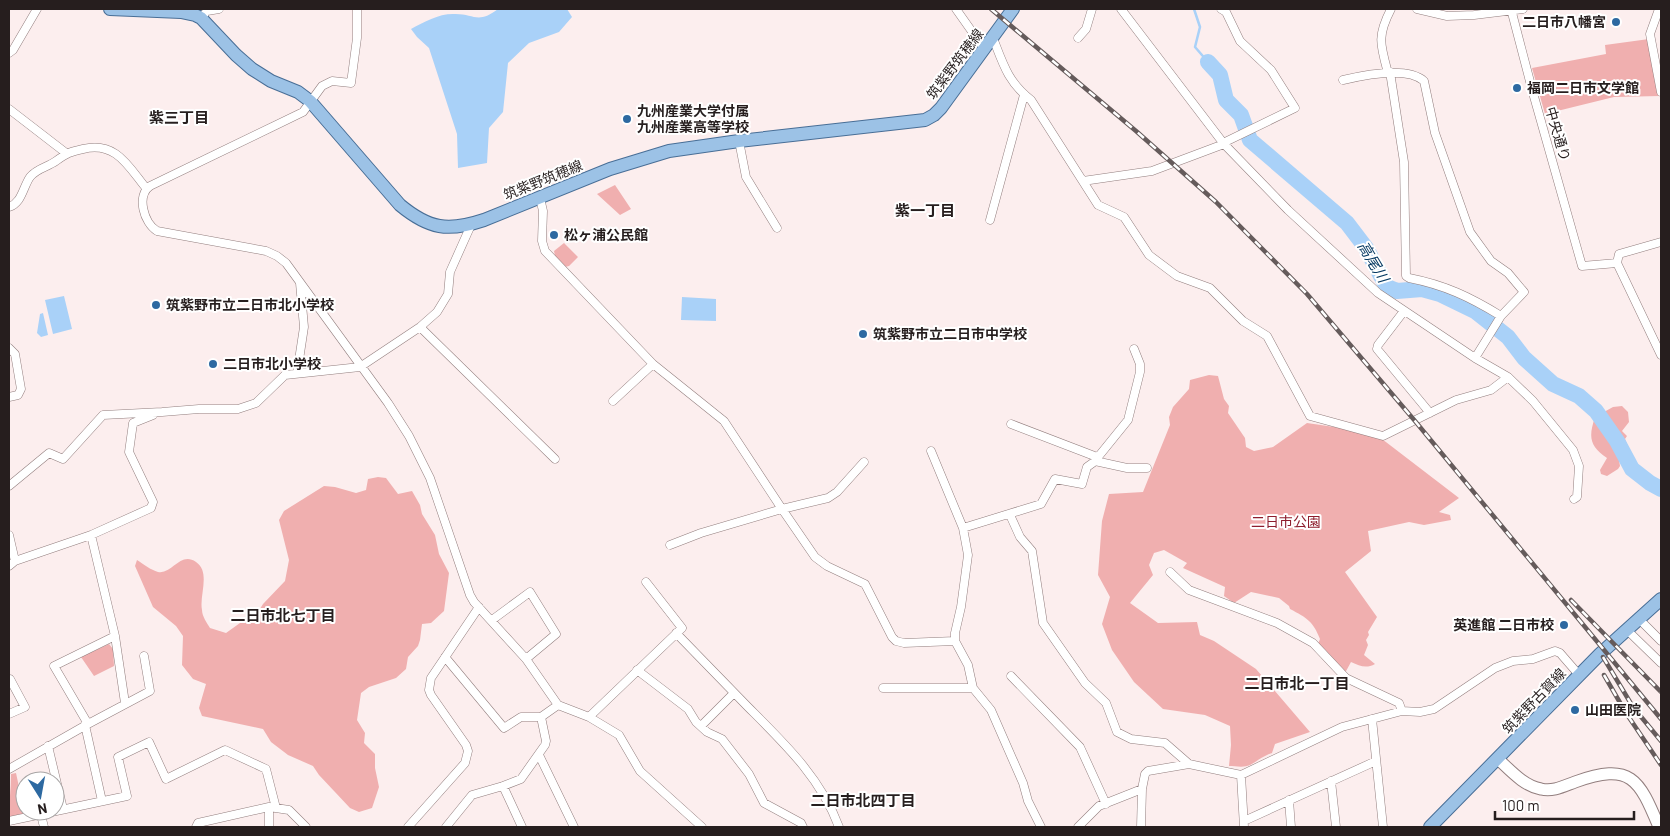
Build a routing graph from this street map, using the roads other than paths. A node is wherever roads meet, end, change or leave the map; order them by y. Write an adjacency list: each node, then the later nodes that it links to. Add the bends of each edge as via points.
1 (37, 9): 20 (street)
2 (110, 9): 15 (main road, 筑紫野筑穂線)
3 (219, 9): 16 (street, via 208,11)
4 (357, 9): 25 (street, via 351,83 332,81 322,86)
5 (956, 9): 19 (street)
6 (1013, 9): 17 (main road, 筑紫野筑穂線)
7 (1092, 9): 18 (street, via 1086,29)
8 (1121, 9): 28 (street)
9 (1221, 9): 28 (street, via 1226,12 1240,41 1271,70 1295,108)
10 (1391, 9): 21 (street, via 1382,26 1381,40)
11 (1417, 9): 14 (street, via 1447,16)
12 (1523, 9): 14 (street)
13 (1659, 9): 23 (street, via 1650,34)
14 (1511, 10): 38 (street, 中央通り, via 1582,266)
15 (181, 11): 16 (main road, 筑紫野筑穂線)
16 (201, 18): 25 (main road, 筑紫野筑穂線, via 252,68 271,82 298,92)
17 (993, 38): 19 (main road, 筑紫野筑穂線); 24 (street, via 1006,73)
18 (1078, 38)
19 (985, 50): 27 (main road, 筑紫野筑穂線, via 941,108 925,120)
20 (9, 53)
21 (1389, 72): 22 (street); 41 (street, via 1404,162 1406,276 1434,283 1474,300); 41 (street, via 1424,81 1435,134 1470,232 1491,261 1508,273 1524,292)
22 (1343, 80)
23 (1661, 92)
24 (1024, 95): 30 (street, via 1031,100); 34 (street)
25 (310, 101): 31 (street, via 303,112); 35 (main road, 筑紫野筑穂線, via 400,205 417,219 437,226)
26 (9, 109): 29 (street)
27 (739, 141): 32 (main road, 筑紫野筑穂線, via 668,152 621,165); 36 (street, via 746,177)
28 (1223, 143): 30 (street, via 1152,172); 40 (street, via 1362,280)
29 (66, 153): 31 (street, via 95,146 112,151 121,157); 33 (street, via 34,173 19,200)
30 (1083, 181): 54 (street, via 1098,205 1124,217 1149,255 1176,276 1210,288 1243,321 1267,336 1310,416 1383,436)
31 (146, 188): 39 (street, via 144,214 152,228 266,251 286,263)
32 (540, 198): 35 (main road, 筑紫野筑穂線); 47 (street, via 544,211 542,241 545,250)
33 (9, 207)
34 (990, 220)
35 (471, 225): 42 (street, via 450,272 448,294 437,312)
36 (777, 228)
37 (1661, 242): 38 (street, via 1619,254)
38 (1617, 264): 45 (street)
39 (300, 281): 48 (street); 49 (street, via 304,327)
40 (1404, 311): 46 (street); 54 (street, via 1378,349)
41 (1500, 318): 46 (street)
42 (420, 327): 48 (street); 57 (street)
43 (9, 348): 51 (street, via 15,354 21,389 18,395)
44 (1134, 349): 58 (street, via 1140,372 1128,420)
45 (1661, 355)
46 (1475, 358): 50 (street)
47 (653, 364): 52 (street); 63 (street, via 724,421)
48 (360, 367): 49 (street); 73 (street, via 409,436 430,478 470,595)
49 (297, 373): 53 (street, via 281,377 248,407)
50 (1508, 377): 54 (street, via 1491,390 1456,400); 62 (street, via 1533,401 1573,450 1579,466 1577,497)
51 (9, 397)
52 (613, 401)
53 (162, 412): 61 (street, via 103,415 63,459 49,452); 67 (street, via 133,423 129,449 153,502 151,508)
54 (1430, 413)
55 (1011, 424): 58 (street)
56 (931, 451): 65 (street)
57 (555, 459)
58 (1096, 459): 60 (street, via 1127,468); 64 (street, via 1087,467 1082,484 1055,479 1041,504)
59 (864, 462): 63 (street, via 828,498)
60 (1147, 468)
61 (9, 486)
62 (1574, 499)
63 (782, 510): 68 (street, via 701,533); 80 (street, via 820,561 865,584 889,634 896,641)
64 (1010, 515): 65 (street); 105 (street, via 1020,537 1032,551 1043,623 1085,683 1106,704 1117,732 1131,739 1165,743)
65 (963, 528): 80 (street, via 968,555)
66 (9, 535): 69 (street)
67 (91, 536): 69 (street); 78 (street)
68 (670, 546)
69 (12, 564)
70 (1170, 572): 94 (street, via 1189,590 1277,623 1313,643 1346,678 1399,703)
71 (646, 582): 77 (street, via 682,628)
72 (1661, 599): 74 (main road, 筑紫野古賀線)
73 (479, 608): 75 (street); 82 (street)
74 (1639, 619): 76 (main road, 筑紫野古賀線); 79 (street)
75 (492, 620): 83 (street); 83 (street, via 530,592 556,634)
76 (1627, 630): 84 (street); 87 (main road, 筑紫野古賀線)
77 (676, 633): 85 (street); 91 (street)
78 (115, 636): 92 (street); 99 (street, via 54,666)
79 (1661, 640)
80 (956, 641): 90 (street, via 968,665)
81 (144, 656): 92 (street, via 150,691)
82 (445, 657): 97 (street, via 504,728 521,716); 121 (street, via 431,678 429,690 466,745 468,756 466,763)
83 (526, 659): 93 (street)
84 (1661, 663)
85 (637, 670): 96 (street); 100 (street, via 688,709)
86 (1011, 676): 114 (street, via 1080,747)
87 (1580, 676): 94 (street, via 1555,651 1496,668 1434,710); 103 (main road, 筑紫野古賀線)
88 (9, 679): 95 (street, via 25,707)
89 (883, 688): 90 (street)
90 (973, 688): 128 (street, via 991,710)
91 (734, 692): 100 (street); 127 (street, via 812,777)
92 (125, 703): 99 (street)
93 (558, 705): 96 (street); 97 (street)
94 (1402, 710): 98 (street)
95 (9, 714)
96 (589, 716): 125 (street, via 621,737 640,771)
97 (540, 717): 102 (street, via 546,741)
98 (1372, 719): 104 (street); 108 (street, via 1342,727)
99 (86, 724): 101 (street); 113 (street)
100 (701, 726): 126 (street, via 722,739 749,774 764,803)
101 (48, 746): 106 (street); 107 (street)
102 (539, 755): 110 (street, via 521,778); 124 (street)
103 (1498, 759): 134 (main road, 筑紫野古賀線); 135 (main road, via 1528,785 1544,790 1604,775 1632,779 1643,792)
104 (1376, 761): 109 (street); 133 (street)
105 (1189, 764): 108 (street); 111 (street, via 1148,771)
106 (9, 769)
107 (54, 771)
108 (1241, 775): 117 (street)
109 (1331, 781): 112 (street); 132 (street)
110 (503, 786): 122 (street, via 472,795); 123 (street)
111 (1142, 789): 114 (street); 130 (street)
112 (1289, 800): 117 (street); 131 (street)
113 (102, 801): 115 (street, via 127,796 118,757 149,742 166,779 226,750 266,769); 116 (street)
114 (1106, 804): 129 (street, via 1099,806)
115 (272, 808): 118 (street, via 198,823); 119 (street); 120 (street, via 289,810)
116 (65, 809)
117 (1244, 824)
118 (196, 827)
119 (269, 827)
120 (306, 827)
121 (408, 827)
122 (446, 827)
123 (522, 827)
124 (574, 827)
125 (702, 827)
126 (803, 827)
127 (839, 827)
128 (1041, 827)
129 (1078, 827)
130 (1141, 827)
131 (1291, 827)
132 (1336, 827)
133 (1383, 827)
134 (1430, 827)
135 (1659, 827)

